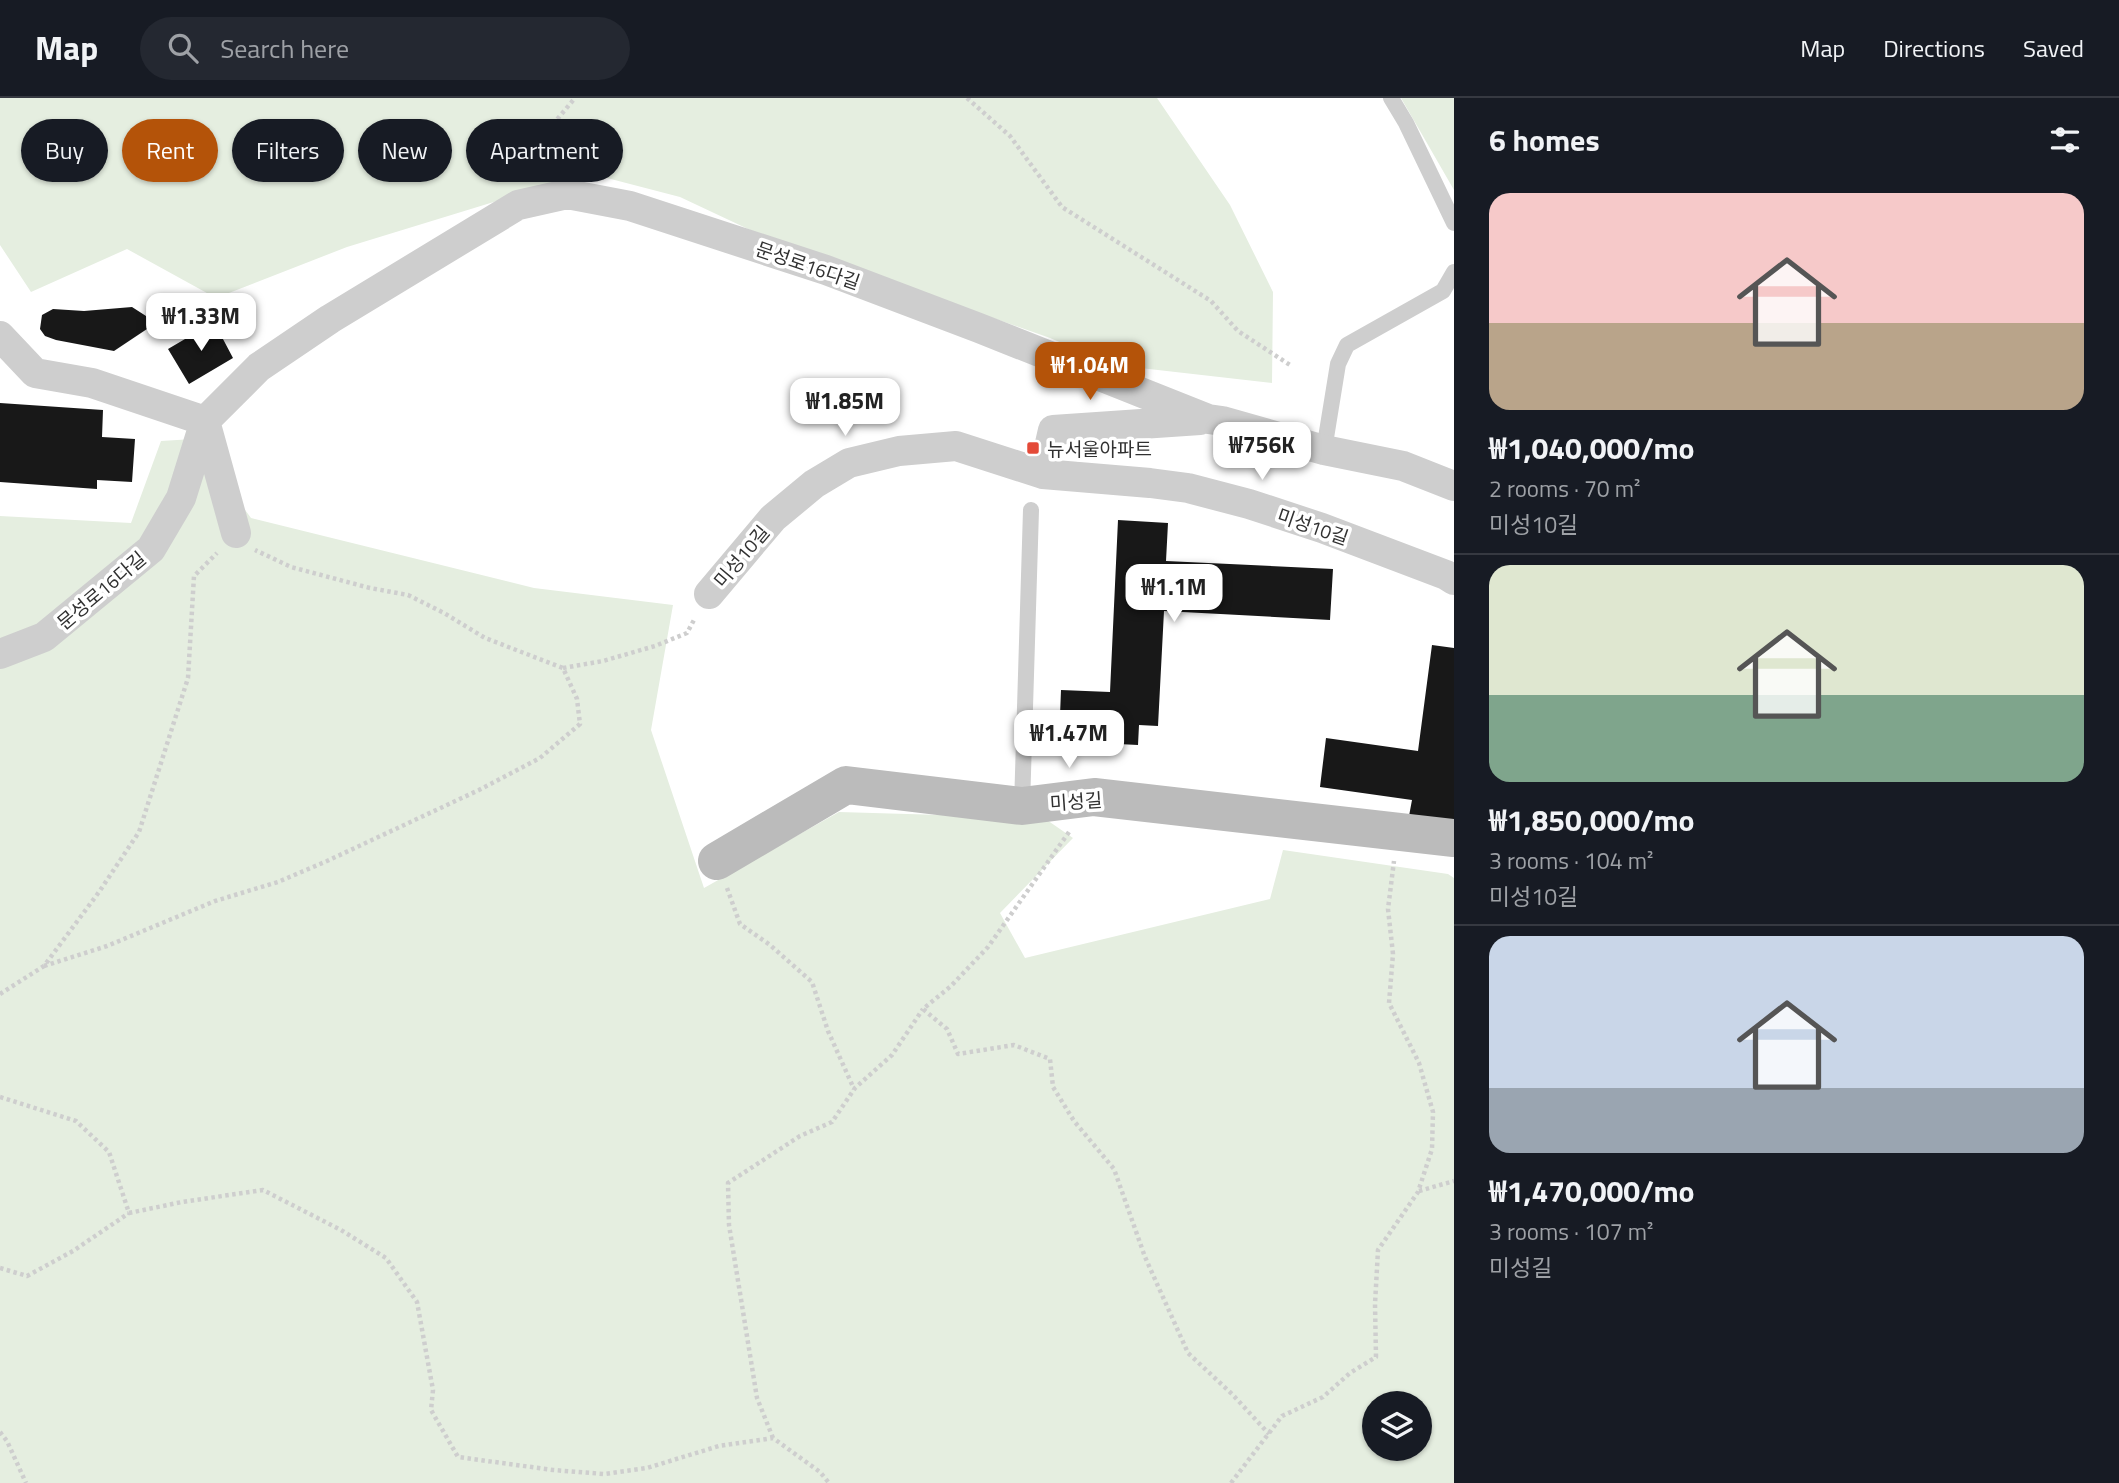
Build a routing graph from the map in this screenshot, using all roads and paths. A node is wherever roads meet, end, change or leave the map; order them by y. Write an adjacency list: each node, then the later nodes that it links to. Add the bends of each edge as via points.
1 (575, 98): 4 (path)
2 (967, 98): 8 (path, via 1010,136 1062,207 1211,301 1238,331)
3 (1391, 98): 5 (lane)
4 (557, 119)
5 (1454, 223)
6 (1454, 272): 11 (lane, via 1443,291 1348,345 1338,364)
7 (0, 336): 10 (street, via 35,373 92,383)
8 (1290, 365)
9 (1208, 419): 10 (street, 문성로16다길, via 826,270 630,206 567,194 518,205 341,312 259,367); 11 (street, 문성로16다길); 12 (street, via 1053,430)
10 (205, 421): 15 (street); 18 (street, 문성로16다길, via 181,498 151,549 44,637)
11 (1324, 450): 13 (street, 문성로16다길, via 1403,466)
12 (1043, 474): 16 (street, 미성10길, via 1188,488 1322,528); 17 (street, 미성10길, via 956,446 899,451 849,463 814,484 773,518)
13 (1454, 486)
14 (1031, 510): 21 (lane)
15 (236, 533): 19 (path, via 244,545 291,566 408,595 485,638); 25 (path, via 194,576 188,678 139,832)
16 (1454, 580)
17 (709, 594): 19 (path, via 687,633 603,661)
18 (0, 654)
19 (563, 667): 25 (path, via 578,699 580,724 540,758 278,882)
20 (1094, 797): 21 (street, 미성길); 22 (street, 미성길); 27 (path, via 989,947)
21 (1022, 806): 24 (street, 미성길, via 846,785)
22 (1399, 831): 23 (street, 미성길); 31 (path, via 1388,909 1394,954 1389,1003 1419,1063 1433,1112 1432,1149)
23 (1454, 838)
24 (717, 862): 28 (path, via 740,924 812,982 828,1031)
25 (44, 966): 26 (path)
26 (0, 994)
27 (923, 1009): 28 (path, via 892,1055); 35 (path, via 947,1028 958,1054 1014,1045 1051,1059 1053,1087 1114,1169 1145,1257 1188,1353)
28 (855, 1088): 36 (path, via 832,1122 800,1136 728,1183 729,1226 757,1398)
29 (0, 1097): 32 (path, via 76,1121 109,1152)
30 (1454, 1181): 31 (path)
31 (1418, 1192): 35 (path, via 1378,1250 1376,1357 1323,1397 1282,1416)
32 (129, 1213): 33 (path, via 27,1276); 36 (path, via 263,1190 386,1258 417,1302 433,1390 431,1410 458,1457 604,1474)
33 (0, 1268)
34 (0, 1432): 37 (path)
35 (1269, 1434): 39 (path)
36 (773, 1438): 38 (path)
37 (26, 1483)
38 (829, 1483)
39 (1231, 1483)

